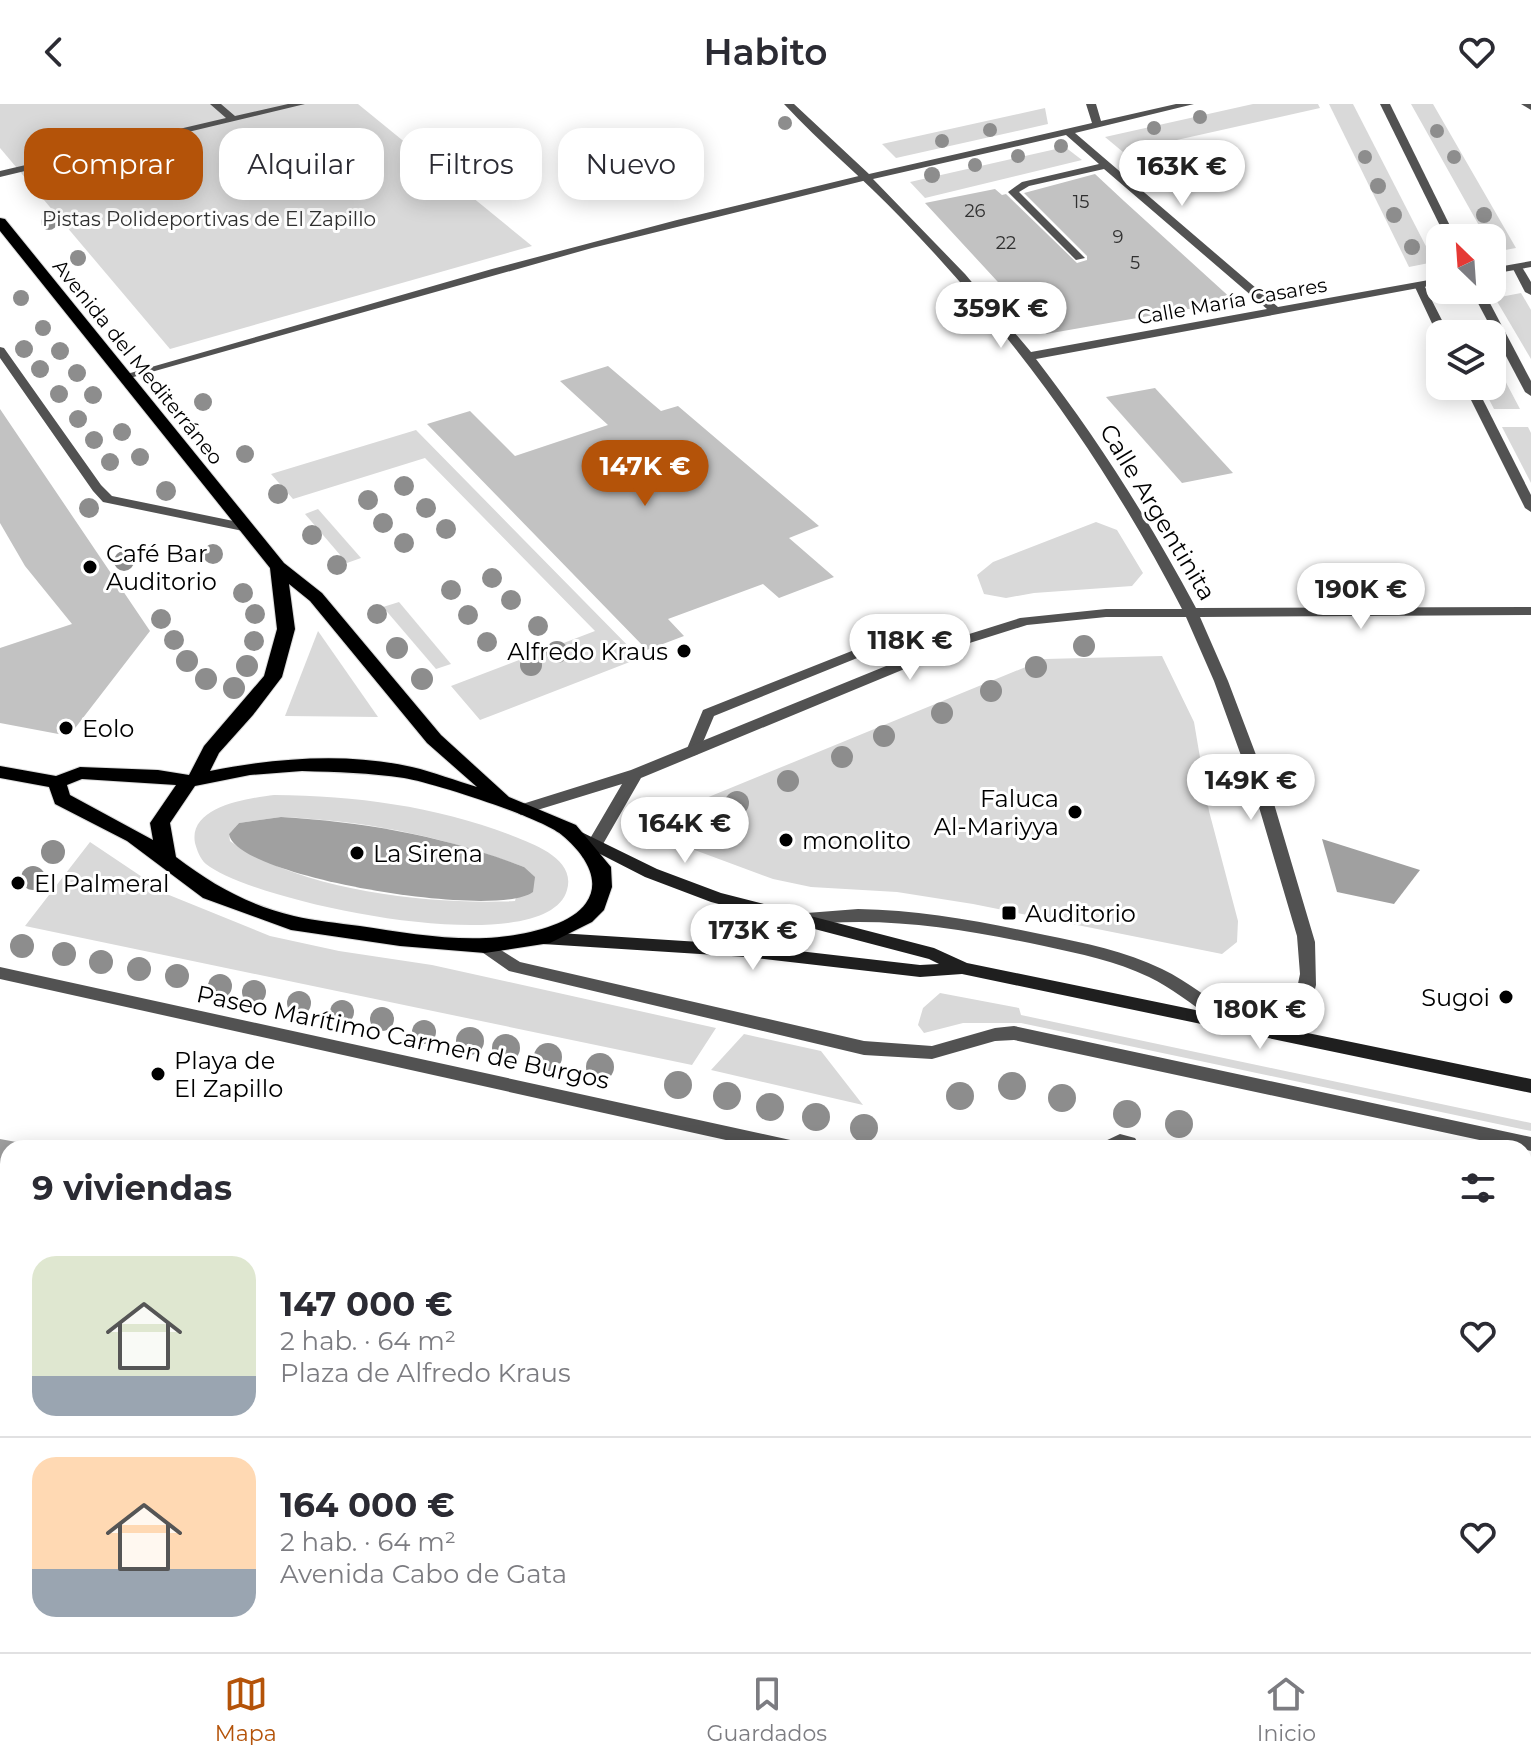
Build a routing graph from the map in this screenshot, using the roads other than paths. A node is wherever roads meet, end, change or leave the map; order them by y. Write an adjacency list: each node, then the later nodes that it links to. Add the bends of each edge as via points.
1 (215, 104): 7 (street)
2 (300, 104): 7 (street)
3 (789, 104): 12 (street, Calle Argentinita)
4 (1091, 104): 8 (street)
5 (1189, 104): 8 (street)
6 (1385, 104): 14 (street)
7 (232, 119): 11 (street)
8 (1097, 124): 9 (street)
9 (1067, 131): 10 (street); 12 (street)
10 (1107, 165): 15 (street, via 1026,184 1013,192); 23 (street)
11 (0, 174)
12 (867, 177): 26 (street, Calle Argentinita); 27 (street, via 562,252)
13 (0, 222): 27 (main road, Avenida del Mediterráneo)
14 (1444, 224)
15 (1080, 258)
16 (1531, 264): 17 (street)
17 (1517, 267): 18 (street); 21 (street)
18 (1506, 269)
19 (1426, 284): 20 (street, Calle María Casares)
20 (1419, 285): 23 (street, Calle María Casares); 24 (street)
21 (1531, 292)
22 (1484, 304): 28 (street)
23 (1275, 311): 26 (street, Calle María Casares)
24 (1436, 320)
25 (0, 350): 31 (street, via 108,499)
26 (1031, 356): 34 (street, Calle Argentinita, via 1157,546)
27 (126, 376): 31 (main road, Avenida del Mediterráneo)
28 (1531, 392)
29 (1477, 400): 30 (street)
30 (1531, 508)
31 (243, 527): 32 (main road, Avenida del Mediterráneo)
32 (278, 567): 39 (main road, via 286,629 273,677 211,750); 41 (main road, Avenida del Mediterráneo, via 316,597 434,739)
33 (1531, 611): 34 (street)
34 (1191, 612): 35 (street, via 1025,621); 50 (street, Calle Argentinita, via 1244,739 1278,839 1308,954)
35 (955, 643): 36 (street); 36 (street, via 925,626 708,713)
36 (693, 751): 38 (street)
37 (0, 772): 40 (main road)
38 (636, 774): 41 (street); 42 (street)
39 (193, 780): 40 (main road, via 80,773); 41 (main road, via 250,769 359,766 410,773); 43 (main road, via 160,823)
40 (57, 782): 43 (main road, via 62,799)
41 (514, 806): 42 (main road, via 569,830)
42 (592, 849): 44 (main road, via 690,888); 45 (main road, via 601,867 597,905)
43 (166, 858): 46 (main road, via 210,893 291,923)
44 (794, 920): 47 (main road, via 934,954); 49 (street, via 902,914 1089,950 1145,968)
45 (543, 938): 46 (main road); 47 (main road, via 747,951 920,971)
46 (485, 946): 53 (street, via 515,967 864,1048 923,1053 1014,1033)
47 (962, 968): 49 (main road)
48 (0, 973): 52 (street, Paseo Marítimo Carmen de Burgos)
49 (1232, 1024): 50 (main road)
50 (1296, 1037): 51 (main road)
51 (1531, 1086)
52 (759, 1140)
53 (1512, 1140)

